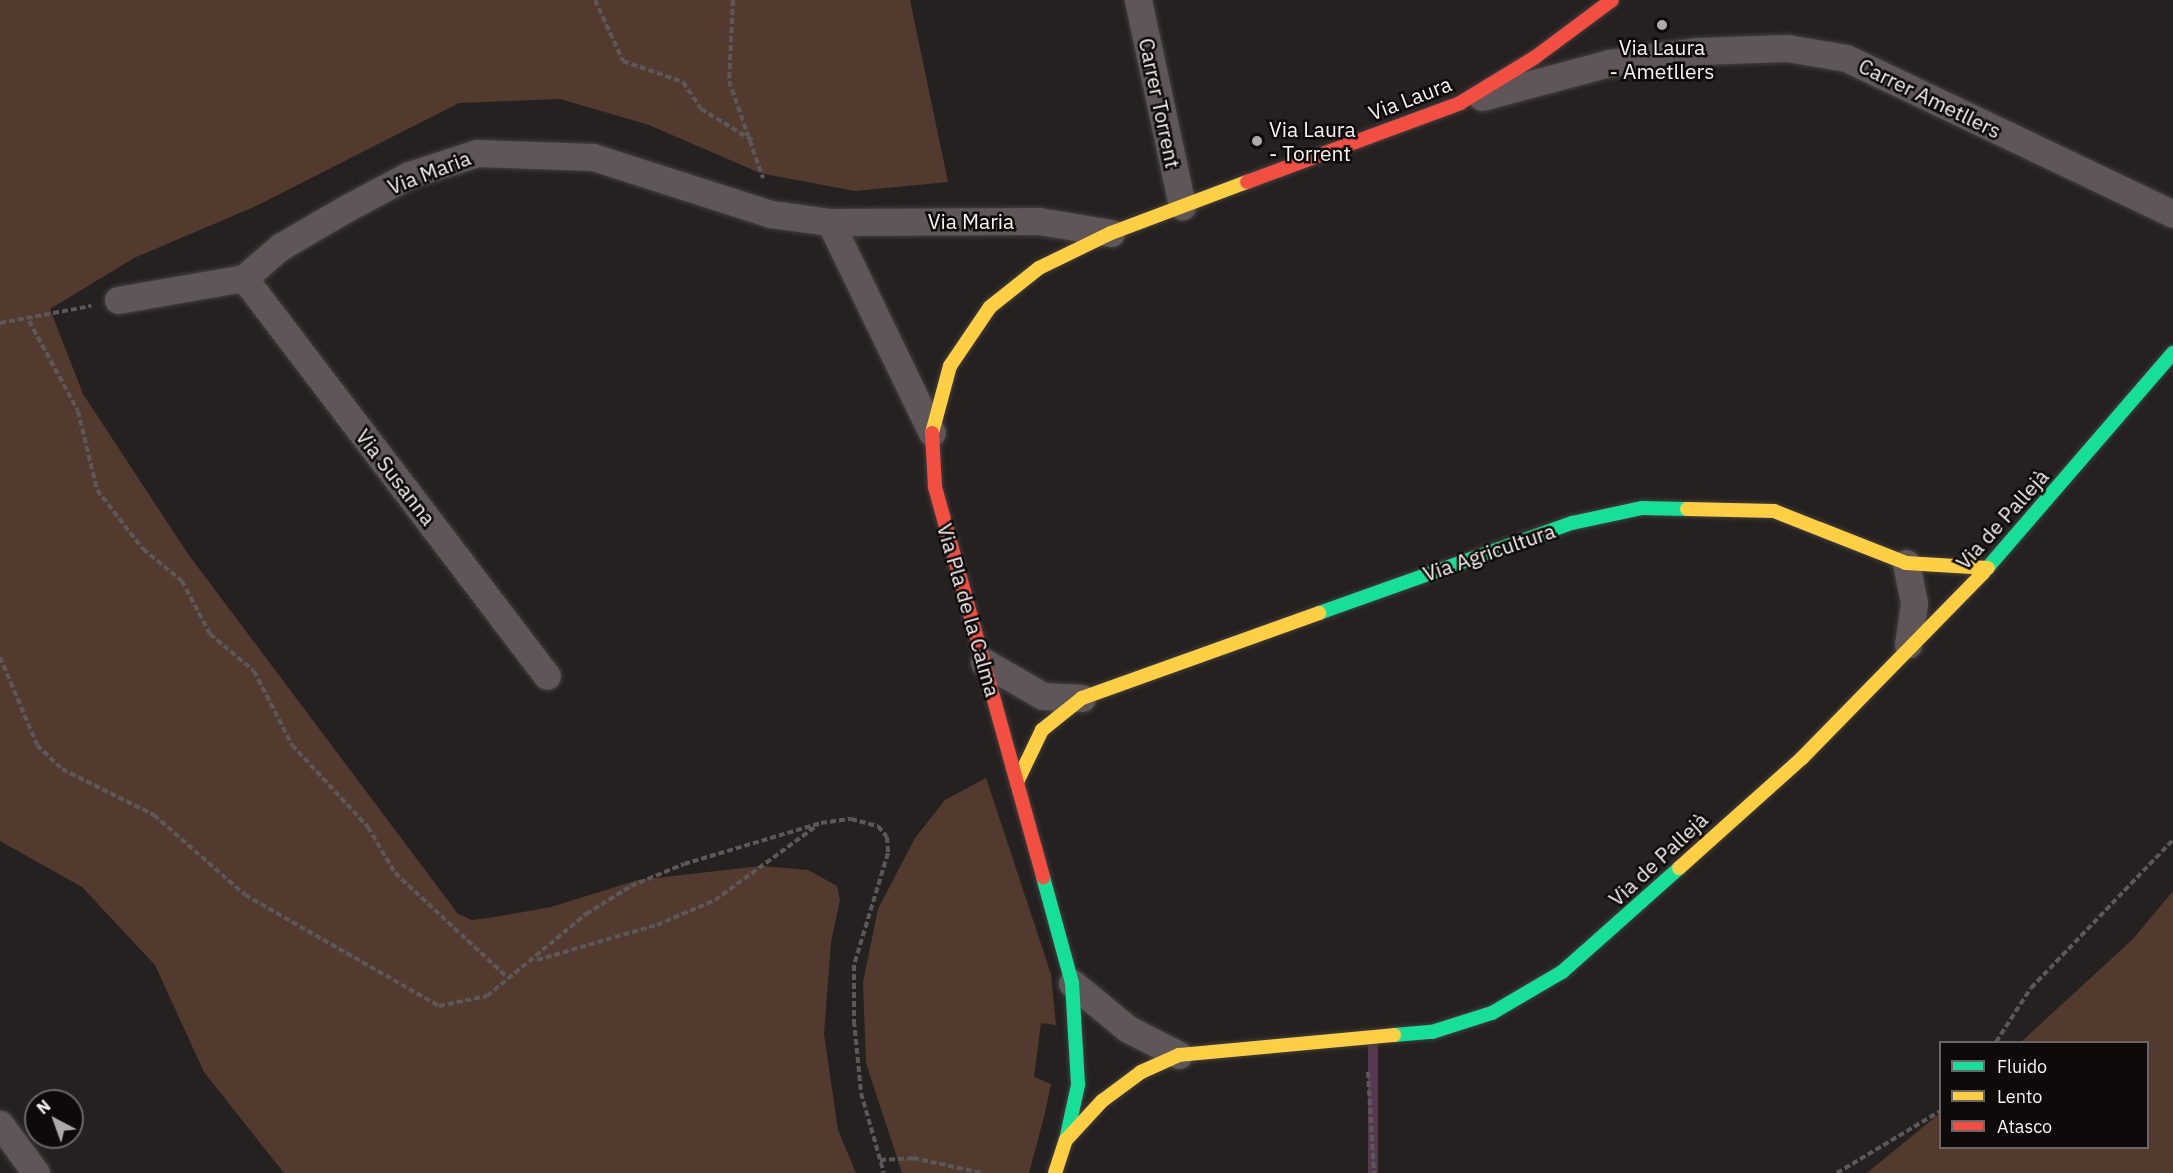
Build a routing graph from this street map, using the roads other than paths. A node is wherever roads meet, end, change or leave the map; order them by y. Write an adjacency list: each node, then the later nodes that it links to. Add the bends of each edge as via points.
1 (1138, 0): 4 (street, Carrer Torrent)
2 (1612, 0): 3 (street, Via Laura, via 1534,58)
3 (1460, 103): 4 (street, Via Laura); 5 (street, Carrer Ametllers, via 1610,63 1698,51 1787,48 1846,58 1915,87 2068,168)
4 (1182, 206): 7 (street, Via Laura)
5 (2173, 213)
6 (830, 222): 7 (street, Via Maria, via 1039,221); 9 (street, Via Maria, via 771,214 593,156 477,153 410,175 347,208 280,247); 12 (street)
7 (1111, 233): 8 (street, Via Laura)
8 (1039, 268): 12 (street, Via Pla de la Calma, via 990,307 967,335 947,375)
9 (244, 278): 10 (street); 17 (street, Via Susanna)
10 (118, 300)
11 (2173, 353): 14 (street, Via de Pallejà)
12 (932, 433): 16 (street, Via Pla de la Calma, via 935,487)
13 (1906, 563): 14 (street, Via Agricultura); 15 (street, via 1914,603); 18 (street, Via Agricultura, via 1774,512 1642,508 1572,523)
14 (1988, 568): 15 (street, Via de Pallejà)
15 (1908, 645): 21 (street, Via de Pallejà, via 1802,758 1562,972 1492,1013 1432,1032)
16 (984, 662): 18 (street, Via Agricultura, via 1043,696); 19 (street, Via Pla de la Calma)
17 (547, 676)
18 (1082, 698): 19 (street, Via Agricultura, via 1042,730)
19 (1017, 782): 20 (street, Via Pla de la Calma)
20 (1072, 982): 21 (street, via 1128,1029); 23 (street, Via Pla de la Calma, via 1078,1085)
21 (1179, 1055): 23 (street, Via de Pallejà, via 1140,1072 1102,1101)
22 (0, 1124): 24 (street)
23 (1066, 1140): 25 (street, Via de Pallejà)
24 (36, 1173)
25 (1055, 1173)

